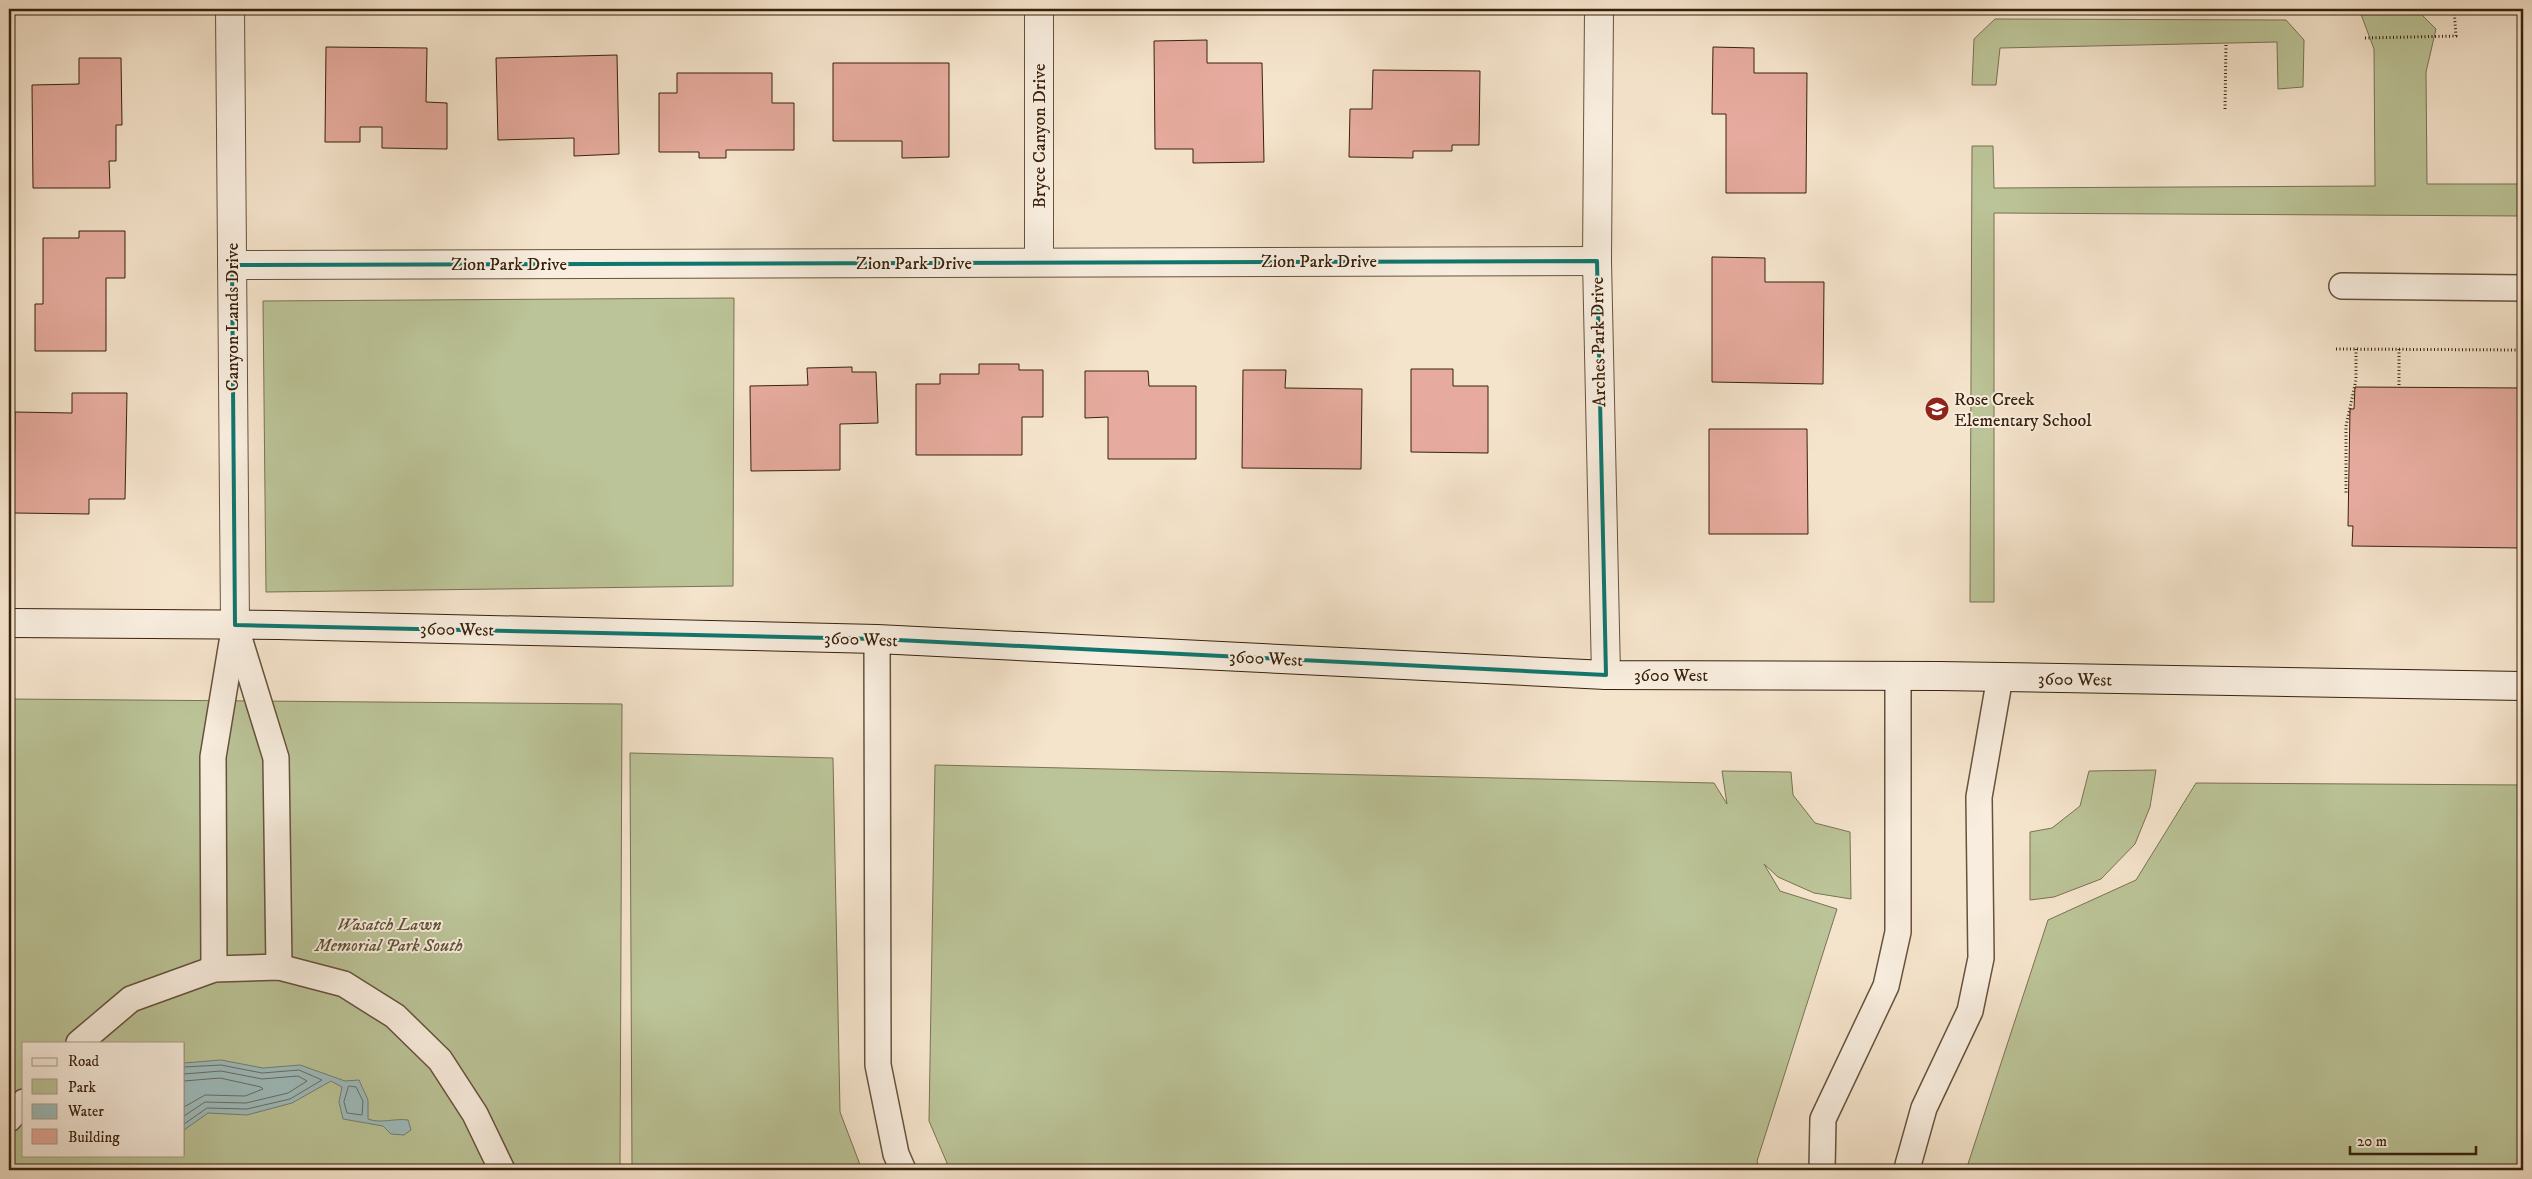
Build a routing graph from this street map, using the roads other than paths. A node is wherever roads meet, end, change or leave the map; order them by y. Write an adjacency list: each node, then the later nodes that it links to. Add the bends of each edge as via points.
1 (230, 9): 6 (street, Canyon Lands Drive)
2 (1039, 9): 5 (street, Bryce Canyon Drive)
3 (1599, 9): 4 (street, Arches Park Drive)
4 (1597, 261): 5 (street, Zion Park Drive); 12 (street, Arches Park Drive)
5 (1039, 262): 6 (street, Zion Park Drive)
6 (232, 265): 10 (street, Canyon Lands Drive)
7 (2342, 286): 8 (lane)
8 (2523, 288)
9 (9, 623): 10 (street, 3600 West)
10 (235, 625): 11 (street, 3600 West); 16 (lane, via 276,758); 17 (lane, via 213,757)
11 (877, 639): 12 (street, 3600 West); 22 (lane, via 878,1065 896,1154)
12 (1606, 674): 13 (street, 3600 West)
13 (1898, 676): 14 (street, 3600 West); 23 (lane, via 1898,932 1886,986 1824,1119)
14 (2000, 677): 15 (street, 3600 West); 24 (lane, via 1980,797 1981,958 1970,1012 1924,1108)
15 (2523, 686)
16 (279, 967): 17 (lane); 21 (lane, via 344,984 395,1016 440,1060 475,1114)
17 (214, 969): 18 (lane, via 131,999)
18 (80, 1042)
19 (22, 1104): 20 (lane)
20 (9, 1119)
21 (502, 1170)
22 (903, 1170)
23 (1822, 1170)
24 (1909, 1170)

